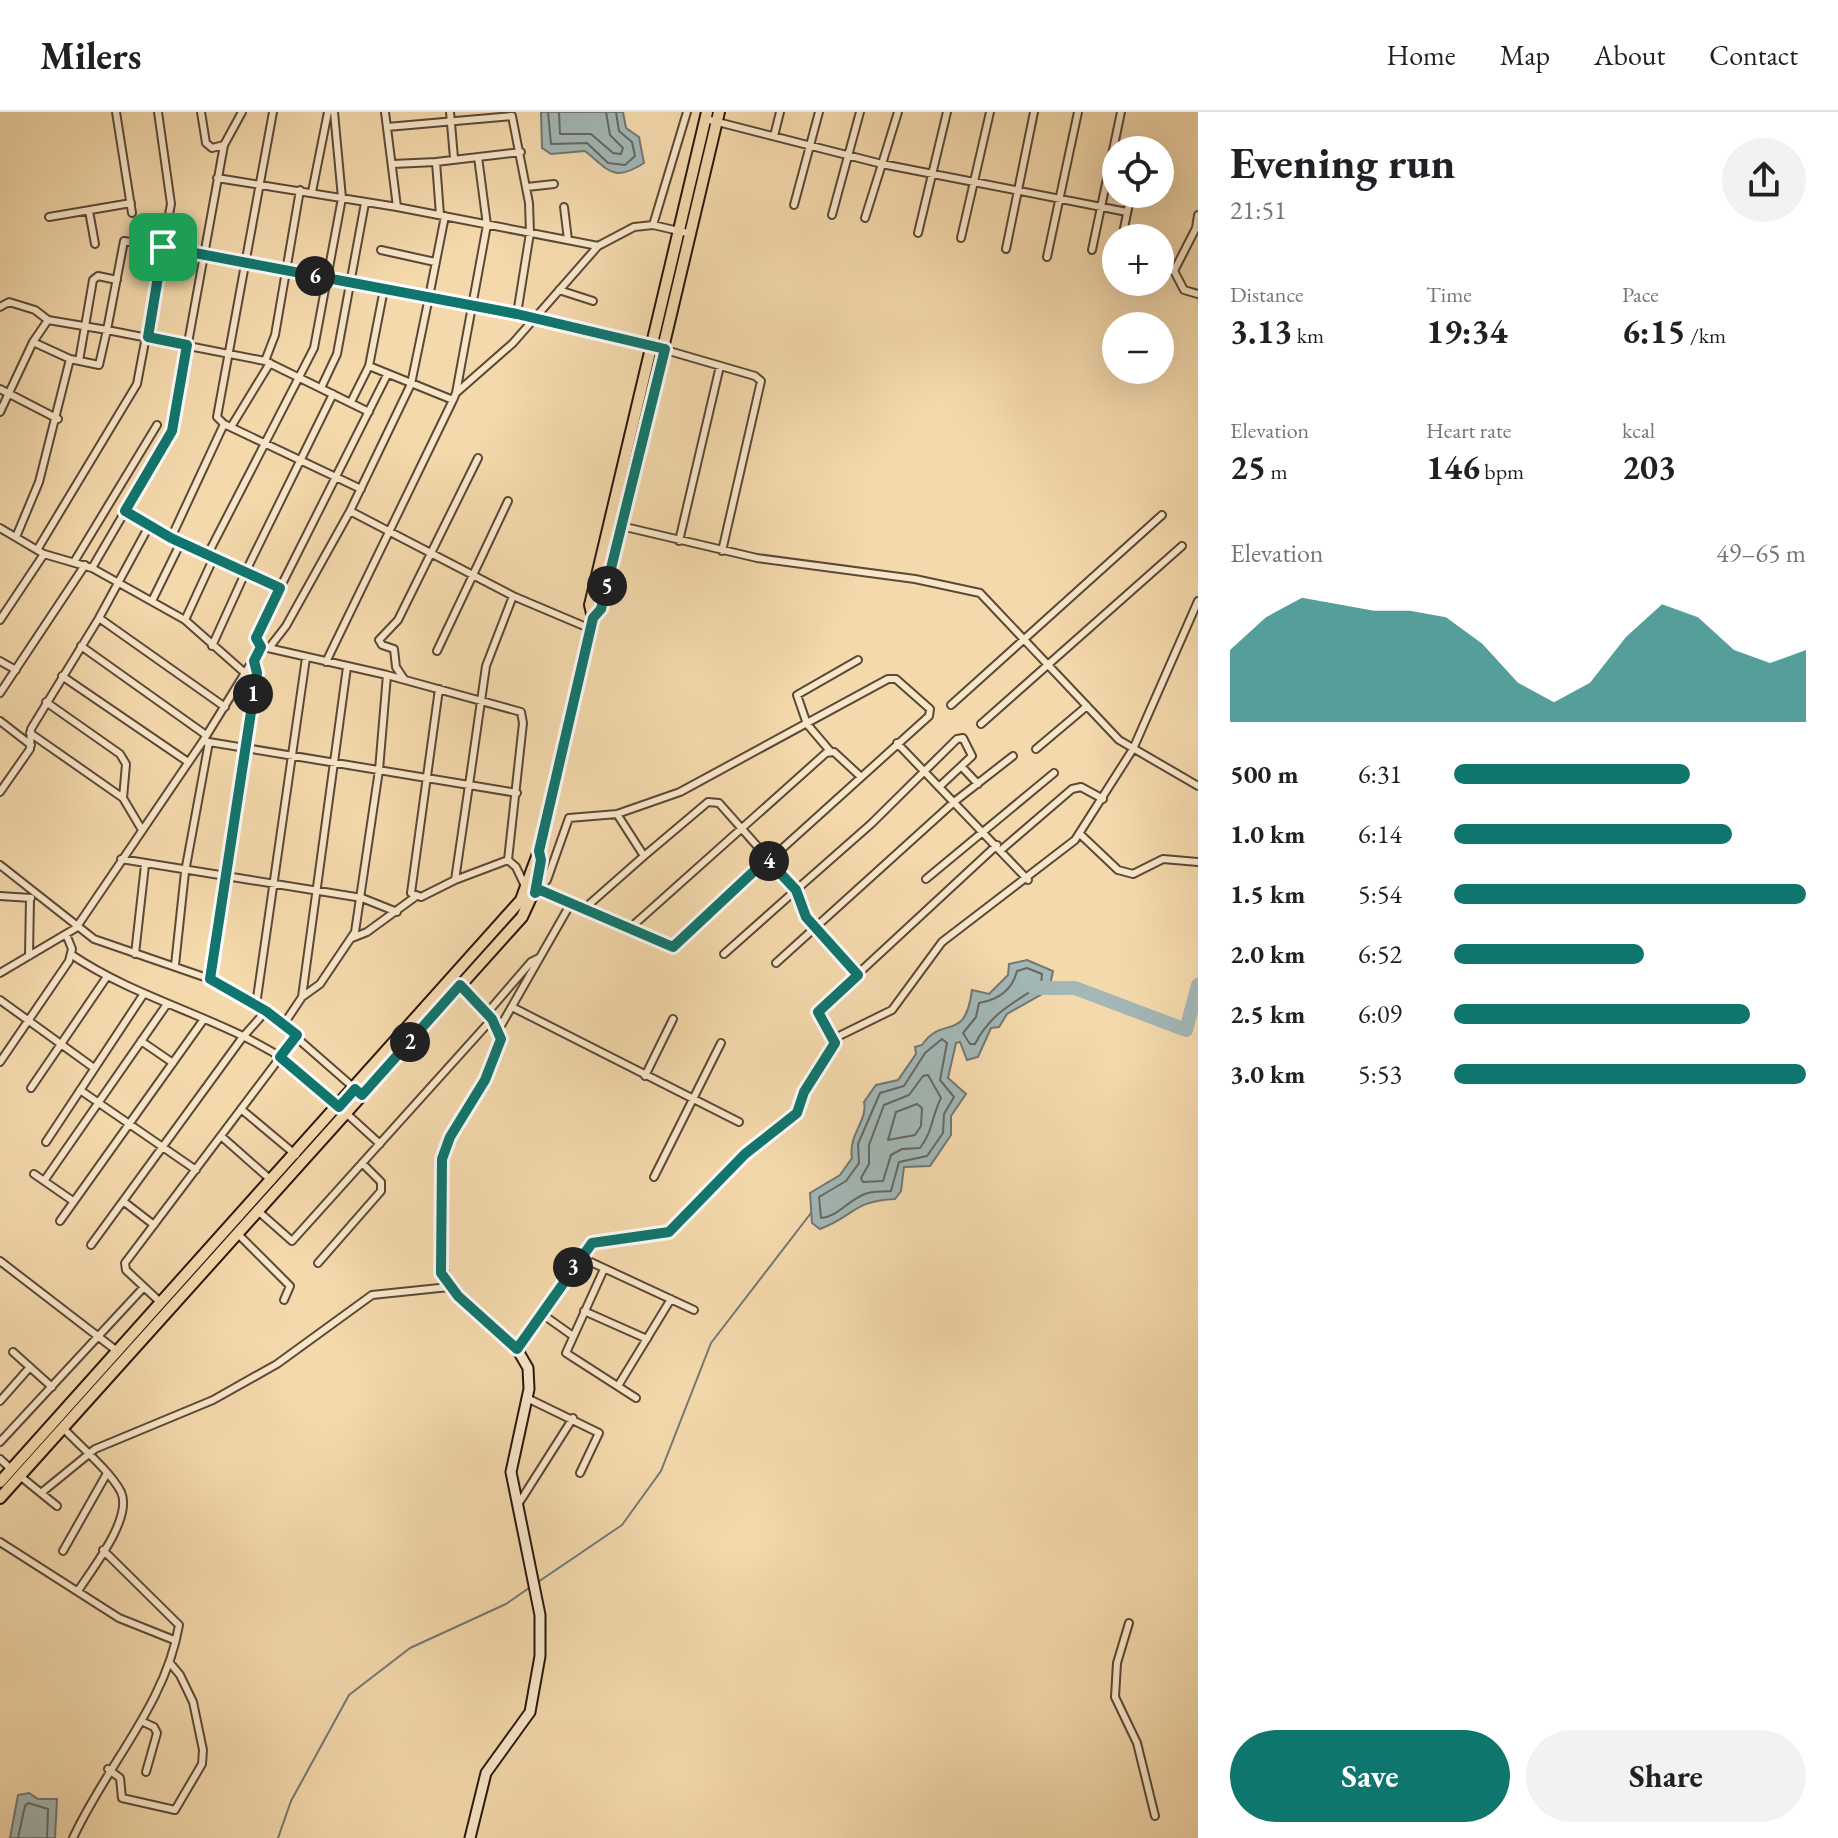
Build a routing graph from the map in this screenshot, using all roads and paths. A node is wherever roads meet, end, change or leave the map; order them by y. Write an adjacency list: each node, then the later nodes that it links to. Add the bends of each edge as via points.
1 (116, 112): 44 (street)
2 (158, 112): 70 (street, via 171,198)
3 (201, 112): 22 (street, via 206,143 212,148)
4 (242, 112): 22 (street)
5 (273, 112): 35 (street)
6 (331, 112): 41 (street); 42 (street)
7 (385, 112): 20 (street)
8 (687, 112): 61 (street)
9 (780, 112): 21 (street)
10 (819, 112): 23 (street)
11 (860, 112): 26 (street)
12 (898, 112): 30 (street)
13 (947, 112): 31 (street)
14 (990, 112): 33 (street)
15 (1034, 112): 39 (street)
16 (1078, 112): 43 (street)
17 (1121, 112): 47 (street)
18 (450, 116): 20 (street); 24 (street, via 509,114); 27 (street)
19 (712, 116): 21 (street); 36 (main road); 38 (main road)
20 (387, 127): 29 (street)
21 (774, 136): 23 (street)
22 (224, 145): 32 (street)
23 (809, 147): 26 (street); 46 (street)
24 (521, 152): 25 (street); 37 (street)
25 (478, 157): 27 (street); 60 (street)
26 (849, 157): 30 (street); 54 (street)
27 (454, 158): 28 (street)
28 (436, 162): 29 (street); 55 (street)
29 (393, 164): 48 (street)
30 (882, 164): 31 (street); 58 (street)
31 (933, 172): 33 (street); 64 (street)
32 (217, 178): 35 (street); 74 (street)
33 (974, 181): 39 (street); 66 (street)
34 (554, 184): 37 (street)
35 (260, 185): 40 (street); 77 (street)
36 (690, 185): 38 (main road); 63 (main road)
37 (527, 187): 62 (street)
38 (702, 188): 65 (main road)
39 (1018, 189): 43 (street); 71 (street)
40 (300, 190): 41 (street); 78 (street)
41 (312, 192): 42 (street)
42 (342, 198): 45 (street); 79 (street)
43 (1060, 199): 47 (street); 75 (street)
44 (131, 203): 51 (street); 53 (street)
45 (365, 203): 48 (street); 81 (street)
46 (794, 205)
47 (1101, 206): 52 (street); 73 (street)
48 (397, 207): 55 (street)
49 (564, 207): 67 (street)
50 (1128, 208): 52 (street)
51 (89, 211): 57 (street); 68 (street)
52 (1127, 212): 59 (street)
53 (132, 213)
54 (832, 215)
55 (442, 216): 60 (street); 76 (street)
56 (1198, 216): 84 (street, via 1174,271 1184,290)
57 (49, 217)
58 (865, 218)
59 (1125, 224)
60 (487, 225): 62 (street); 87 (street)
61 (653, 225): 63 (street); 69 (street, via 628,228)
62 (530, 233): 67 (street); 89 (street)
63 (678, 233): 65 (street); 97 (main road)
64 (918, 233)
65 (692, 234): 98 (main road)
66 (961, 238)
67 (568, 240): 69 (street)
68 (95, 244)
69 (598, 246): 83 (street)
70 (163, 247): 74 (street); 80 (street, via 124,241); 94 (street)
71 (1006, 249)
72 (381, 250): 76 (street)
73 (1092, 250)
74 (204, 256): 77 (street); 96 (street)
75 (1047, 257)
76 (435, 262): 85 (street)
77 (246, 263): 78 (street); 99 (street)
78 (286, 271): 79 (street); 102 (street)
79 (327, 278): 81 (street); 106 (street, via 314,348)
80 (117, 280): 92 (street, via 93,280); 93 (street)
81 (348, 282): 82 (street); 108 (street, via 337,354)
82 (384, 289): 85 (street); 103 (street)
83 (559, 290): 86 (street); 90 (street)
84 (1198, 294)
85 (429, 297): 87 (street); 107 (street)
86 (593, 301)
87 (473, 306): 89 (street); 112 (street)
88 (0, 307): 91 (street, via 9,302)
89 (517, 314): 90 (street)
90 (536, 318): 97 (street); 112 (street)
91 (48, 320): 92 (street); 95 (street)
92 (85, 327): 93 (street); 101 (street)
93 (107, 330): 94 (street); 101 (street, via 102,363)
94 (148, 337): 96 (street); 139 (street, via 135,389)
95 (33, 342): 100 (street); 110 (street)
96 (187, 345): 99 (street); 125 (street, via 172,431)
97 (652, 346): 98 (street); 128 (main road)
98 (665, 349): 104 (street); 130 (main road)
99 (227, 354): 102 (street); 118 (street, via 216,411)
100 (70, 359): 101 (street); 116 (street)
101 (79, 361)
102 (268, 362): 106 (street); 118 (street)
103 (369, 366): 105 (street); 113 (street)
104 (720, 366): 135 (street); 138 (street, via 761,381)
105 (387, 375): 107 (street); 115 (street)
106 (298, 377): 108 (street); 119 (street)
107 (411, 384): 112 (street); 123 (street)
108 (321, 388): 111 (street)
109 (0, 389): 110 (street)
110 (9, 393): 114 (street); 116 (street)
111 (333, 394): 113 (street); 120 (street)
112 (455, 396): 132 (street)
113 (351, 402): 115 (street)
114 (0, 412)
115 (369, 412): 122 (street)
116 (58, 419): 133 (street)
117 (157, 425): 142 (street)
118 (228, 425): 119 (street); 134 (street)
119 (263, 441): 120 (street); 141 (street)
120 (299, 458): 122 (street); 144 (street)
121 (478, 458): 140 (street)
122 (334, 477): 123 (street); 147 (street)
123 (361, 489): 126 (street)
124 (508, 501): 145 (street)
125 (125, 511): 129 (street); 143 (street)
126 (350, 511): 132 (street); 160 (street, via 286,626)
127 (1162, 515): 157 (street)
128 (609, 523): 130 (street); 155 (main road, via 590,605)
129 (149, 526): 134 (street); 146 (street)
130 (624, 526): 135 (street); 155 (main road)
131 (0, 528): 133 (street)
132 (389, 530): 140 (street); 166 (street)
133 (16, 537): 139 (street)
134 (171, 538): 136 (street)
135 (679, 541): 138 (street)
136 (181, 542): 141 (street); 149 (street)
137 (1182, 546): 167 (street)
138 (722, 551): 157 (street, via 980,593)
139 (40, 552): 142 (street); 152 (street)
140 (432, 553): 145 (street); 173 (street, via 398,620 379,640 394,649)
141 (211, 556): 144 (street); 153 (street)
142 (74, 562): 143 (street)
143 (88, 567): 146 (street); 169 (street)
144 (246, 571): 147 (street); 159 (street)
145 (474, 576): 148 (street); 161 (street)
146 (119, 582): 149 (street); 151 (street)
147 (280, 588): 160 (street, via 256,634)
148 (513, 596): 155 (street); 176 (street, via 488,658)
149 (152, 601): 153 (street)
150 (1198, 601): 154 (street)
151 (99, 618): 158 (street); 180 (street)
152 (0, 620)
153 (185, 620): 159 (street)
154 (1188, 622): 156 (street); 190 (street)
155 (592, 624): 230 (main road)
156 (1198, 627)
157 (1024, 637): 167 (street); 178 (street)
158 (81, 646): 172 (street); 185 (street)
159 (212, 646): 170 (street)
160 (265, 648): 162 (street); 165 (street)
161 (437, 651)
162 (306, 658): 166 (street); 192 (street)
163 (858, 660): 182 (street, via 797,695)
164 (0, 661): 169 (street)
165 (254, 661): 170 (street); 188 (street)
166 (326, 662): 168 (street)
167 (1048, 664): 179 (street); 183 (street)
168 (347, 667): 171 (street); 195 (street)
169 (16, 670): 175 (street)
170 (246, 674): 180 (street)
171 (387, 675): 173 (street); 197 (street)
172 (62, 676): 177 (street); 194 (street)
173 (404, 679): 174 (street)
174 (439, 689): 176 (street); 201 (street)
175 (0, 693)
176 (480, 699): 203 (street); 207 (street, via 516,709 523,717)
177 (46, 702): 184 (street); 208 (street, via 120,754 126,764)
178 (951, 705)
179 (1087, 706): 189 (street); 190 (street)
180 (225, 707): 185 (street)
181 (0, 721): 187 (street)
182 (807, 724): 186 (street, via 893,678 931,712); 191 (street); 211 (street, via 680,792)
183 (981, 724)
184 (30, 733): 187 (street); 208 (street)
185 (206, 739): 188 (street); 194 (street); 224 (street)
186 (897, 743): 198 (street); 200 (street)
187 (31, 745): 206 (street)
188 (243, 748): 192 (street); 225 (street)
189 (1036, 749)
190 (1133, 749): 204 (street); 209 (street)
191 (830, 751): 200 (street); 212 (street)
192 (290, 756): 195 (street); 229 (street)
193 (1013, 756): 202 (street)
194 (188, 762): 213 (street)
195 (335, 762): 197 (street); 232 (street)
196 (962, 767): 198 (street, via 972,751 960,737); 202 (street); 205 (street)
197 (379, 770): 201 (street); 237 (street)
198 (925, 772): 205 (street); 231 (street)
199 (1054, 773): 214 (street)
200 (860, 776): 219 (street)
201 (425, 779): 203 (street); 234 (street, via 410,889)
202 (978, 784): 210 (street)
203 (469, 785): 207 (street); 227 (street)
204 (1198, 786)
205 (939, 787): 210 (street)
206 (0, 792)
207 (517, 793): 220 (street)
208 (123, 798): 213 (street)
209 (1103, 799): 215 (street); 216 (street, via 1081,787 1072,789)
210 (954, 802): 214 (street); 241 (street)
211 (617, 814): 217 (street); 230 (street, via 569,818)
212 (740, 828): 217 (street, via 719,803 708,802); 219 (street); 243 (street)
213 (142, 830): 218 (street)
214 (982, 831): 216 (street); 226 (street)
215 (1080, 834): 221 (street, via 1118,870 1133,874 1163,859); 228 (street)
216 (999, 848): 228 (street); 254 (street)
217 (644, 856): 239 (street)
218 (121, 859): 223 (street); 242 (street)
219 (767, 859): 231 (street); 243 (street, via 673,947)
220 (508, 860): 227 (street); 230 (street)
221 (1198, 862)
222 (0, 865): 236 (street)
223 (145, 865): 224 (street); 246 (street)
224 (185, 872): 225 (street); 252 (street)
225 (224, 878): 229 (street); 256 (street)
226 (926, 879)
227 (455, 880): 234 (street)
228 (1028, 880): 273 (street, via 942,942 892,1010)
229 (271, 884): 232 (street); 262 (street)
230 (534, 890): 238 (street); 257 (main road, via 522,917)
231 (796, 890): 241 (street); 247 (street)
232 (314, 891): 237 (street); 259 (street)
233 (0, 896): 235 (street)
234 (415, 897): 240 (street)
235 (30, 898): 236 (street); 249 (street)
236 (39, 898): 242 (street)
237 (362, 898): 240 (street); 245 (street)
238 (571, 903): 239 (street); 250 (street)
239 (585, 908): 243 (street)
240 (397, 912): 245 (street)
241 (815, 927): 251 (street); 254 (street)
242 (76, 928): 244 (street); 246 (street)
243 (629, 929)
244 (66, 934): 248 (street); 249 (street)
245 (352, 938): 259 (street, via 320,984)
246 (135, 954): 252 (street)
247 (724, 954)
248 (72, 955): 255 (street); 268 (street)
249 (29, 956): 253 (street)
250 (539, 958): 263 (street); 265 (street)
251 (776, 963)
252 (175, 965): 256 (street)
253 (0, 973)
254 (858, 975): 273 (street, via 818,1012)
255 (106, 978): 258 (street); 276 (street)
256 (210, 979): 262 (street)
257 (457, 982): 265 (street); 284 (main road)
258 (143, 995): 261 (street); 280 (street)
259 (302, 997): 269 (street)
260 (0, 1000): 268 (street)
261 (167, 1004): 266 (street); 274 (street)
262 (256, 1005): 264 (street)
263 (512, 1007): 270 (street); 281 (street)
264 (266, 1011): 269 (street); 272 (street)
265 (490, 1016): 270 (street); 293 (street)
266 (204, 1019): 272 (street); 279 (street)
267 (673, 1019): 281 (street)
268 (28, 1021): 276 (street); 278 (street)
269 (284, 1024): 271 (street)
270 (499, 1029): 315 (street, via 500,1048 442,1159 440,1264)
271 (297, 1035): 277 (street); 284 (street)
272 (242, 1038): 277 (street); 294 (street)
273 (835, 1038): 310 (street, via 797,1113 745,1154 675,1227 663,1234 597,1240)
274 (141, 1041): 279 (street); 286 (street)
275 (721, 1043): 285 (street)
276 (61, 1044): 280 (street); 282 (street)
277 (280, 1057): 287 (street); 288 (street)
278 (0, 1062)
279 (173, 1063): 290 (street)
280 (94, 1068): 283 (street)
281 (645, 1076): 285 (street)
282 (31, 1088)
283 (80, 1090): 286 (street); 292 (street)
284 (359, 1092): 288 (main road)
285 (693, 1100): 289 (street); 299 (street)
286 (99, 1103): 290 (street); 300 (street)
287 (241, 1109): 291 (street); 295 (street)
288 (342, 1110): 293 (street); 295 (main road); 304 (main road)
289 (739, 1122)
290 (129, 1123): 294 (street); 302 (street)
291 (221, 1136): 297 (street); 301 (street)
292 (46, 1142)
293 (380, 1144): 296 (street)
294 (162, 1146): 297 (street); 303 (street)
295 (296, 1155): 301 (main road)
296 (362, 1163): 304 (street, via 292,1241); 312 (street, via 381,1182 381,1191)
297 (196, 1170): 306 (street)
298 (34, 1174): 300 (street)
299 (654, 1177)
300 (44, 1181): 302 (street)
301 (272, 1181): 309 (main road)
302 (73, 1201): 305 (street)
303 (123, 1201): 306 (street); 308 (street)
304 (258, 1211): 307 (main road)
305 (60, 1221)
306 (154, 1225): 314 (street, via 124,1266)
307 (238, 1234): 309 (main road); 317 (street, via 290,1286)
308 (91, 1245)
309 (213, 1254): 318 (main road); 327 (main road)
310 (580, 1257): 313 (street); 321 (street)
311 (0, 1261): 323 (street)
312 (318, 1263)
313 (604, 1269): 316 (street); 320 (street)
314 (144, 1287): 318 (street); 323 (street)
315 (449, 1287): 325 (street); 337 (street, via 372,1295 277,1364 213,1400)
316 (671, 1299): 319 (street); 324 (street)
317 (284, 1300)
318 (162, 1304): 327 (main road)
319 (694, 1310)
320 (584, 1311): 322 (street); 324 (street)
321 (542, 1314): 322 (street); 325 (street)
322 (573, 1336): 329 (street, via 568,1355)
323 (98, 1337): 327 (street); 330 (street)
324 (647, 1339): 329 (street)
325 (517, 1349): 331 (street, via 528,1368)
326 (13, 1352): 328 (street)
327 (122, 1355): 335 (main road); 339 (main road)
328 (30, 1367): 330 (street); 333 (street)
329 (618, 1386): 332 (street)
330 (52, 1387): 336 (street)
331 (527, 1398): 334 (street); 345 (street, via 511,1472)
332 (636, 1398)
333 (0, 1401)
334 (573, 1418): 340 (street, via 600,1436); 345 (street)
335 (63, 1428): 337 (street); 339 (main road)
336 (0, 1442)
337 (88, 1455): 341 (street); 343 (street)
338 (0, 1459): 339 (street)
339 (16, 1472): 342 (main road); 343 (street); 344 (main road)
340 (580, 1473)
341 (106, 1475): 348 (street, via 122,1493 123,1508); 349 (street)
342 (0, 1482)
343 (41, 1493): 346 (street)
344 (0, 1498)
345 (517, 1505): 359 (street, via 540,1615 540,1656 530,1712 486,1773)
346 (57, 1506)
347 (0, 1542): 350 (street)
348 (103, 1550): 350 (street); 352 (street, via 175,1617 179,1625)
349 (63, 1551)
350 (78, 1591): 352 (street, via 119,1618)
351 (1129, 1623): 357 (street, via 1117,1663 1115,1697 1137,1743)
352 (174, 1640): 353 (street)
353 (170, 1663): 354 (street); 355 (street, via 193,1702 203,1750 199,1772 180,1805 170,1810 122,1798 120,1778)
354 (141, 1721): 355 (street); 356 (street, via 157,1733)
355 (108, 1769): 358 (street)
356 (146, 1772)
357 (1155, 1816)
358 (73, 1838)
359 (470, 1838)

